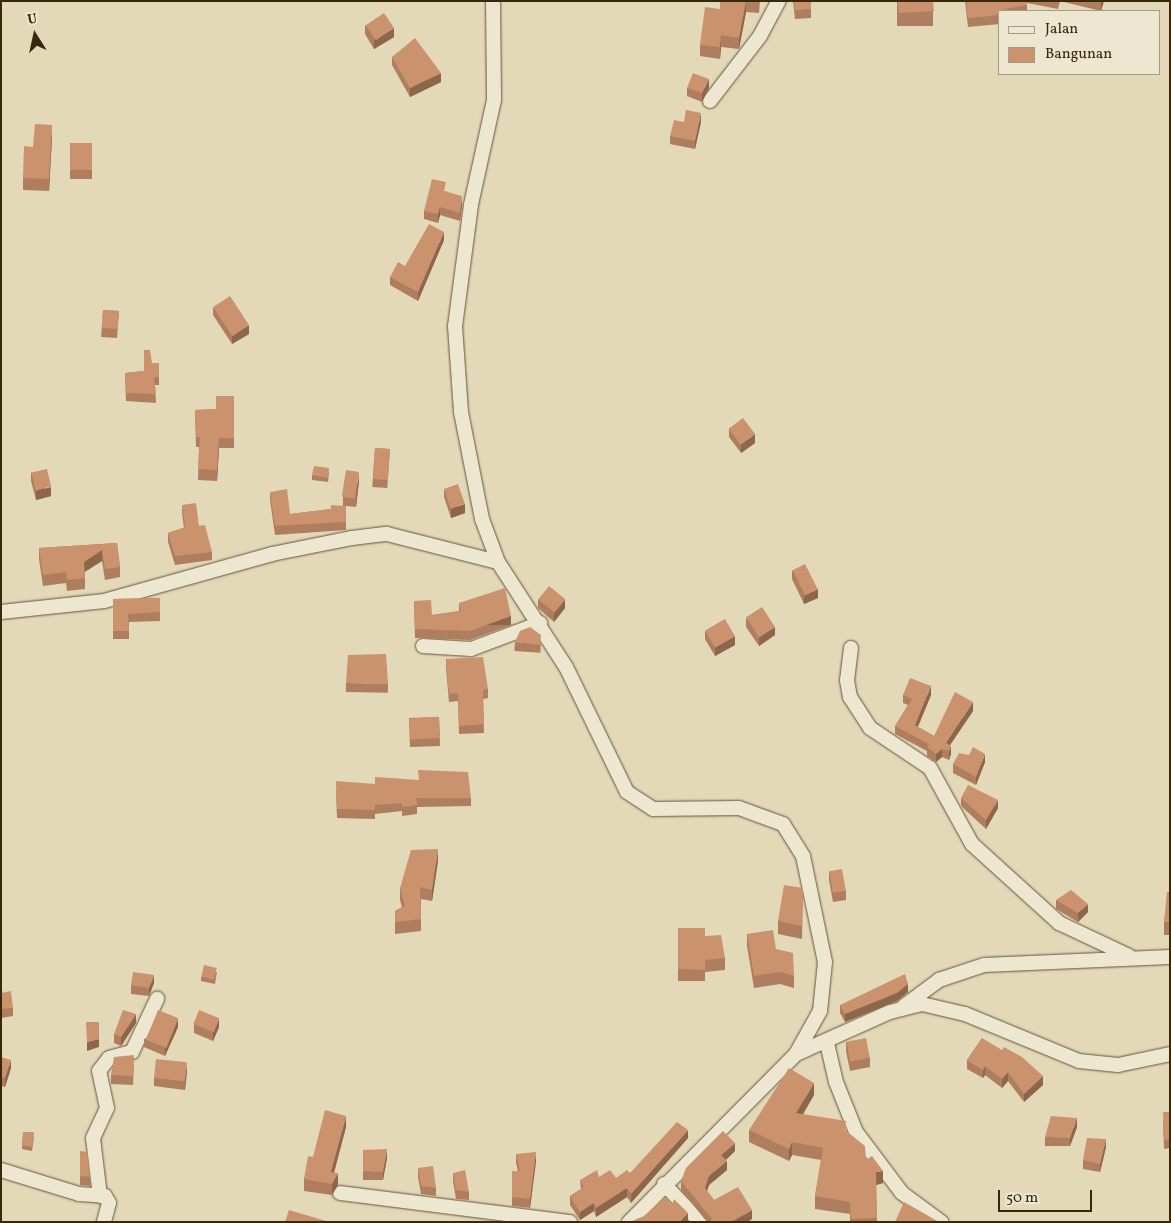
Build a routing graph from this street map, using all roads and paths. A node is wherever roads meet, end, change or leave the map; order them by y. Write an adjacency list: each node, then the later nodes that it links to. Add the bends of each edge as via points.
1 (493, 1): 4 (street, via 494,100 471,204 455,356 473,481)
2 (779, 1): 3 (street, via 760,36)
3 (710, 101)
4 (498, 562): 5 (street, via 425,541 370,536 289,550 104,601); 6 (street)
5 (1, 612)
6 (540, 623): 7 (street, via 471,648); 14 (street, via 632,799 663,810 754,810 783,824 795,839 808,876 825,962 820,1011)
7 (423, 646)
8 (852, 648): 9 (street, via 846,680 850,696 870,728 930,768 972,844 1059,923)
9 (1129, 956): 10 (street); 12 (street, via 984,965 939,980)
10 (1170, 956)
11 (157, 999): 19 (street, via 132,1052 109,1058 99,1071 107,1108 93,1138)
12 (903, 1007): 13 (street); 15 (street, via 940,1006 1079,1061 1118,1065)
13 (827, 1043): 14 (street); 24 (street, via 856,1132 902,1192)
14 (796, 1054): 17 (street)
15 (1170, 1054)
16 (1, 1170): 19 (street)
17 (664, 1184): 22 (street); 23 (street)
18 (340, 1193): 21 (street)
19 (100, 1196): 20 (street, via 109,1203)
20 (104, 1222)
21 (570, 1222)
22 (629, 1222)
23 (700, 1222)
24 (941, 1222)

